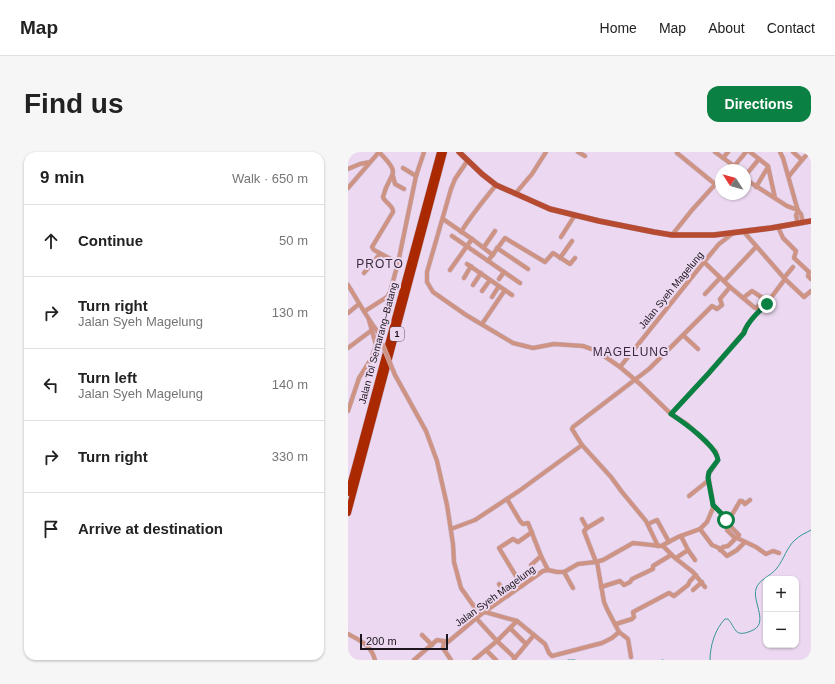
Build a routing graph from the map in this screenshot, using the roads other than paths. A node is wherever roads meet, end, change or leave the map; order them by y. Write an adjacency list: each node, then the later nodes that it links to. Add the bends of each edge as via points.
1 (424, 152): 27 (street)
2 (459, 152): 17 (main road)
3 (546, 152): 35 (street)
4 (578, 152): 14 (street)
5 (715, 152): 15 (street)
6 (728, 152): 15 (street)
7 (746, 152): 21 (street)
8 (750, 152): 16 (street)
9 (780, 152): 28 (street)
10 (793, 152): 18 (street)
11 (809, 152): 18 (street)
12 (442, 153): 105 (highway, Jalan Tol Semarang–Batang / 1); 110 (highway, Jalan Tol Semarang–Batang / 1)
13 (677, 153): 30 (street)
14 (585, 156)
15 (723, 158): 20 (street)
16 (759, 159): 22 (street); 25 (street)
17 (468, 160): 31 (main road); 39 (street, via 453,182)
18 (802, 160): 28 (street)
19 (371, 162): 24 (street); 26 (street, via 380,152 392,165); 33 (street)
20 (728, 164)
21 (735, 164)
22 (768, 167): 32 (street); 36 (street)
23 (403, 168): 27 (street)
24 (348, 169)
25 (751, 170)
26 (393, 176): 34 (street, via 395,184); 56 (street, via 383,197 393,212 372,247)
27 (416, 176): 62 (street)
28 (789, 176): 37 (street)
29 (751, 183): 32 (street)
30 (715, 184): 47 (street)
31 (496, 185): 35 (main road); 44 (street, via 474,211)
32 (756, 187): 36 (street)
33 (348, 188)
34 (404, 189)
35 (515, 194): 38 (main road)
36 (775, 198): 37 (street)
37 (798, 211): 41 (street, via 801,214)
38 (575, 215): 47 (main road); 49 (street)
39 (443, 219): 44 (street); 94 (street, via 428,266 429,287 437,296)
40 (811, 221): 41 (main road)
41 (800, 224): 42 (main road)
42 (778, 227): 45 (main road); 75 (street, via 783,238 796,251 794,258 809,272 808,276)
43 (495, 231): 54 (street)
44 (461, 232): 50 (street)
45 (744, 232): 46 (main road); 53 (street)
46 (732, 234): 47 (main road); 61 (street, Jalan Syeh Magelung, via 719,244)
47 (672, 235)
48 (452, 236): 52 (street)
49 (561, 237)
50 (472, 239): 52 (street); 54 (street)
51 (572, 241): 58 (street)
52 (466, 247): 60 (street); 67 (street)
53 (756, 247): 72 (street); 74 (street)
54 (484, 248): 57 (street)
55 (497, 248): 57 (street); 58 (street, via 505,238 545,262 553,253); 66 (street)
56 (380, 254): 62 (street); 69 (street)
57 (493, 255): 60 (street)
58 (560, 258): 59 (street, via 570,264)
59 (575, 258)
60 (488, 261): 68 (street)
61 (704, 262): 74 (street); 99 (street, Jalan Syeh Magelung)
62 (398, 263): 91 (street, via 389,295)
63 (467, 264): 64 (street)
64 (472, 266): 70 (street); 71 (street)
65 (793, 267): 72 (street)
66 (528, 269)
67 (450, 270)
68 (504, 272): 73 (street); 77 (street)
69 (364, 273)
70 (481, 273): 76 (street); 78 (street)
71 (464, 278)
72 (785, 278): 84 (street, via 804,297); 89 (street)
73 (499, 279)
74 (722, 279): 81 (street); 85 (street)
75 (811, 279)
76 (490, 280): 80 (street); 83 (street)
77 (520, 284)
78 (473, 285)
79 (348, 286): 90 (street)
80 (499, 286): 82 (street); 87 (street)
81 (730, 287): 88 (street); 96 (street, via 720,299 722,304 717,309 712,306)
82 (505, 290): 86 (street); 94 (street)
83 (482, 291)
84 (811, 291)
85 (705, 294)
86 (512, 296)
87 (492, 297)
88 (743, 298): 89 (street, via 756,308 762,303); 89 (street, via 752,291)
89 (768, 303): 102 (street)
90 (359, 304): 91 (street); 92 (street)
91 (365, 311): 93 (street)
92 (348, 313)
93 (369, 320): 95 (street); 116 (street, bridge, via 377,331 395,374 426,431 439,470)
94 (482, 324): 99 (street, via 516,344 533,348 563,344 588,348 604,355)
95 (372, 330): 97 (street); 101 (street, via 376,345 359,378)
96 (684, 336): 98 (street); 100 (street)
97 (348, 348)
98 (698, 349)
99 (620, 367): 100 (street)
100 (635, 380): 102 (street); 103 (street, via 573,427 572,430)
101 (348, 411)
102 (671, 414): 104 (street, via 687,424 716,453 718,460 709,472)
103 (582, 445): 107 (street); 114 (street)
104 (709, 480): 106 (street); 109 (street)
105 (348, 494)
106 (688, 496)
107 (507, 499): 116 (street, via 475,520); 118 (street, via 520,521 523,524 528,522)
108 (750, 500): 112 (street, via 745,504 740,501)
109 (713, 505): 112 (street); 117 (street, via 707,522)
110 (348, 513)
111 (602, 519): 115 (street)
112 (727, 519): 120 (street, via 726,529)
113 (582, 520): 115 (street)
114 (648, 524): 121 (street, via 657,520); 123 (street)
115 (587, 528): 132 (street, via 584,532)
116 (451, 529): 146 (street, via 461,588)
117 (700, 529): 119 (street); 126 (street, via 712,545)
118 (532, 532): 129 (street); 139 (street, via 518,542 513,539 499,548)
119 (681, 536): 121 (street); 125 (street)
120 (738, 538): 122 (street); 126 (street)
121 (669, 542): 124 (street)
122 (745, 542): 126 (street, via 728,556); 127 (street, via 766,554 773,551)
123 (658, 546): 124 (street); 132 (street, via 634,543)
124 (663, 546): 128 (street)
125 (688, 550): 130 (street); 131 (street)
126 (720, 550)
127 (779, 553)
128 (671, 555): 130 (street); 140 (street, via 627,584 624,585 620,581)
129 (541, 556): 133 (street); 135 (street, via 531,565)
130 (676, 558): 136 (street)
131 (695, 560)
132 (597, 562): 134 (street, via 580,563); 140 (street)
133 (548, 570): 134 (street, Jalan Syeh Magelung); 135 (street, Jalan Syeh Magelung)
134 (564, 572): 142 (street)
135 (537, 575): 139 (street, Jalan Syeh Magelung)
136 (696, 575): 137 (street); 149 (street, via 674,596 669,593 633,612 634,618)
137 (702, 582): 141 (street); 143 (street)
138 (499, 584): 144 (street)
139 (522, 586): 144 (street, Jalan Syeh Magelung)
140 (601, 587): 149 (street, via 606,609)
141 (705, 587)
142 (573, 588)
143 (693, 590)
144 (508, 596): 145 (street, Jalan Syeh Magelung)
145 (485, 612): 146 (street, Jalan Syeh Magelung); 148 (street)
146 (480, 615): 147 (street, Jalan Syeh Magelung)
147 (476, 618): 156 (street, Jalan Syeh Magelung, via 448,642); 157 (street)
148 (517, 621): 150 (street); 154 (street)
149 (616, 624): 151 (street)
150 (510, 628): 157 (street); 158 (street)
151 (619, 632): 154 (street, via 602,643 552,656 545,644); 161 (street, via 628,639)
152 (350, 635): 155 (street); 163 (street, via 368,645)
153 (422, 635): 159 (street)
154 (534, 635): 158 (street)
155 (348, 640)
156 (444, 641): 159 (street, Jalan Syeh Magelung, via 438,639); 165 (street, via 443,648)
157 (497, 641): 160 (street); 162 (street)
158 (526, 644): 162 (street)
159 (432, 645): 164 (street, Jalan Syeh Magelung)
160 (486, 650): 166 (street); 167 (street)
161 (631, 657)
162 (514, 659)
163 (375, 660)
164 (414, 660)
165 (451, 660)
166 (474, 660)
167 (496, 660)

